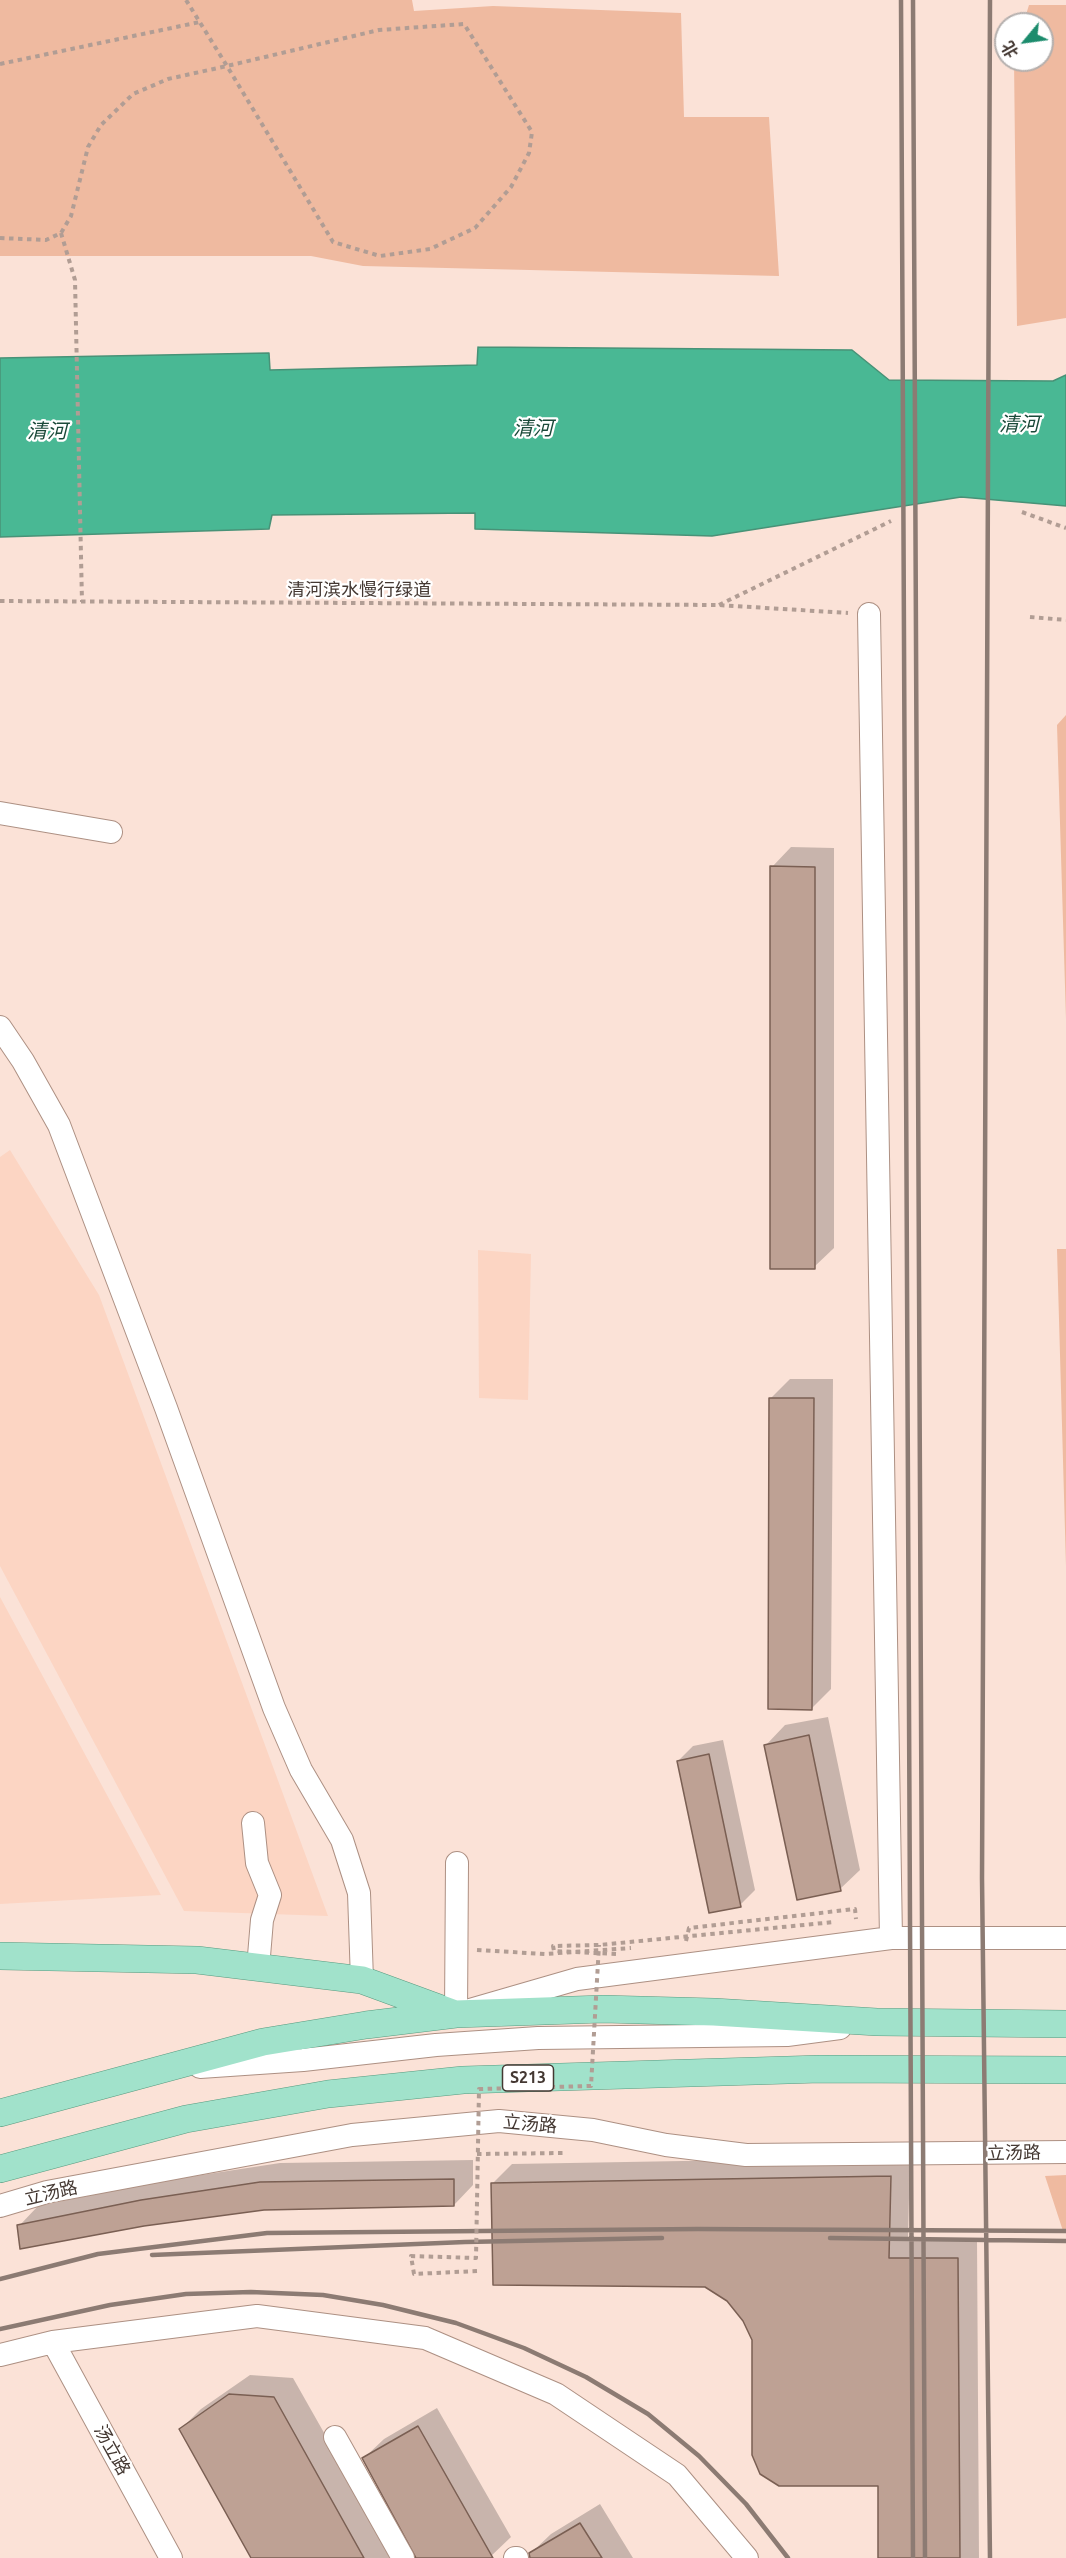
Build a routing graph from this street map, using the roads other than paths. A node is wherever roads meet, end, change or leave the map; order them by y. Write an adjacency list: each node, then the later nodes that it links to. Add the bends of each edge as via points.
1 (869, 614): 7 (street)
2 (0, 813): 3 (street)
3 (111, 832)
4 (0, 1027): 11 (street, via 59,1125 274,1708 302,1770 342,1840 359,1893)
5 (253, 1823): 10 (street, via 257,1863 270,1895 262,1920)
6 (457, 1863): 12 (street)
7 (891, 1938): 8 (street); 12 (street, via 577,1979)
8 (1066, 1938)
9 (0, 1956): 10 (main road, via 196,1960)
10 (258, 1968): 11 (main road)
11 (362, 1980): 12 (main road)
12 (456, 2014): 13 (main road, via 614,2010); 15 (main road, via 263,2042)
13 (877, 2022): 14 (main road); 15 (street, via 787,2035 538,2038 303,2061)
14 (1066, 2024)
15 (169, 2069): 17 (main road)
16 (1066, 2070): 19 (main road, 立汤路 / S213, via 820,2068 463,2080 328,2094 186,2119)
17 (0, 2113)
18 (1066, 2152): 20 (street, 立汤路, via 746,2155 666,2145 593,2130 499,2121 352,2135 46,2192)
19 (0, 2169)
20 (0, 2206)
21 (53, 2342): 22 (street); 24 (street, 汤立路); 26 (street, via 257,2316 425,2338 556,2394 677,2475)
22 (0, 2355)
23 (336, 2437): 25 (street)
24 (171, 2558)
25 (402, 2558)
26 (747, 2558)

